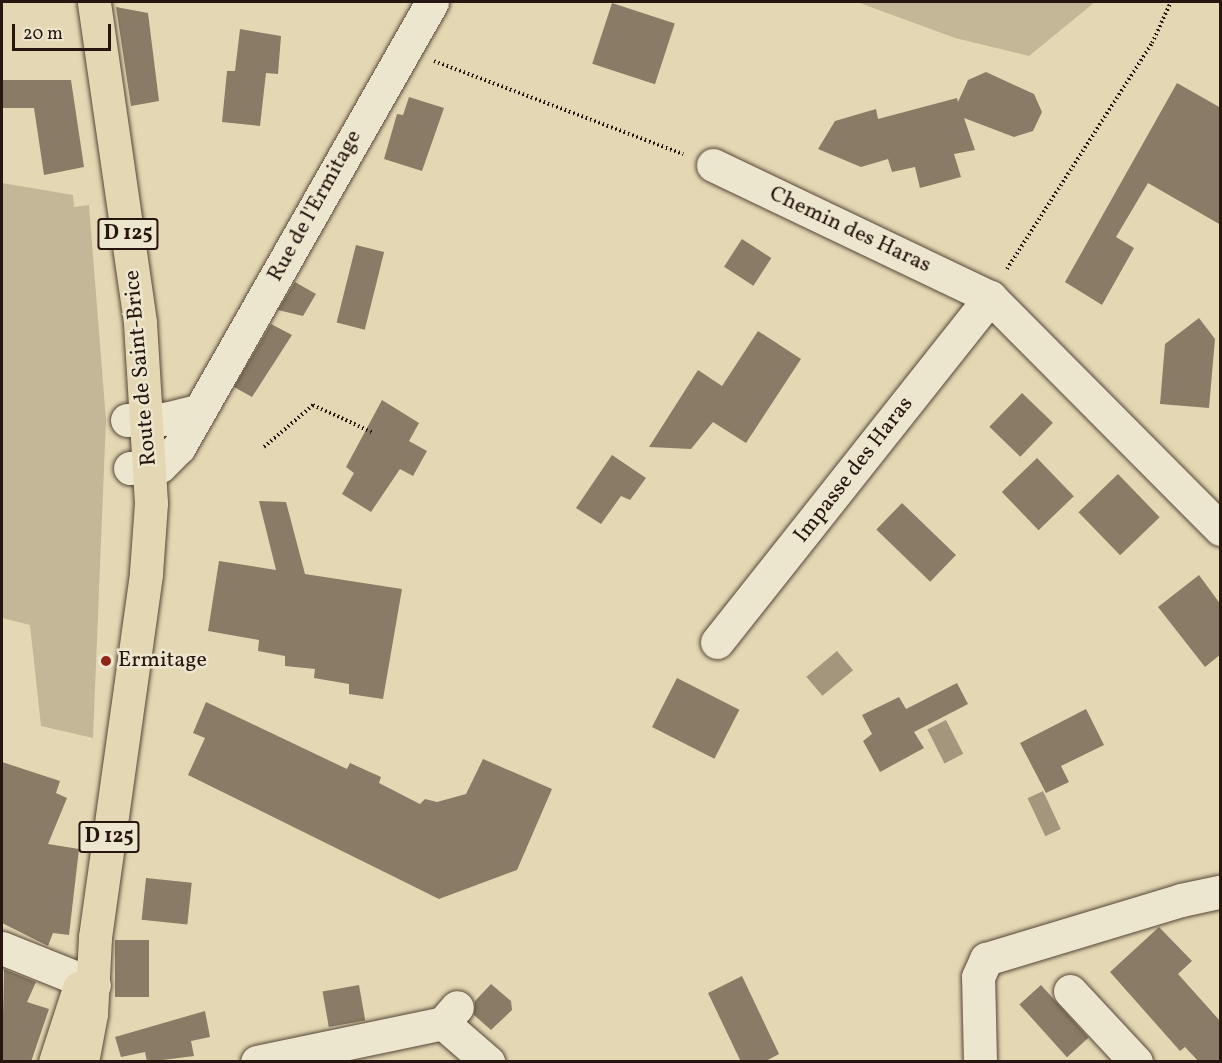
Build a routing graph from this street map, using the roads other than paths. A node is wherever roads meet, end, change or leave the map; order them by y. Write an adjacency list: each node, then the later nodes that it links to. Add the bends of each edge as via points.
1 (82, 2): 7 (main road, Route de Saint-Brice / D 125)
2 (94, 2): 7 (main road, Route de Saint-Brice / D 125, via 140,322)
3 (432, 2): 6 (street, Rue de l'Ermitage)
4 (714, 165): 5 (street, Chemin des Haras)
5 (990, 297): 9 (street, Chemin des Haras); 10 (street, Impasse des Haras)
6 (198, 411): 7 (street, via 182,417); 8 (street, Rue de l'Ermitage, via 174,453 160,466)
7 (137, 419): 8 (main road, Route de Saint-Brice / D 125)
8 (140, 468): 13 (main road, Route de Saint-Brice / D 125, via 147,562)
9 (1221, 529)
10 (717, 642)
11 (1221, 892): 19 (street, via 1181,900 986,959 978,977)
12 (2, 948): 13 (street)
13 (88, 982): 15 (main road, Route de Saint-Brice / D 125); 16 (main road, Route de Saint-Brice / D 125)
14 (1070, 991): 20 (street)
15 (85, 1055)
16 (55, 1062)
17 (257, 1062): 18 (street, via 450,1015)
18 (488, 1062)
19 (980, 1062)
20 (1136, 1062)

